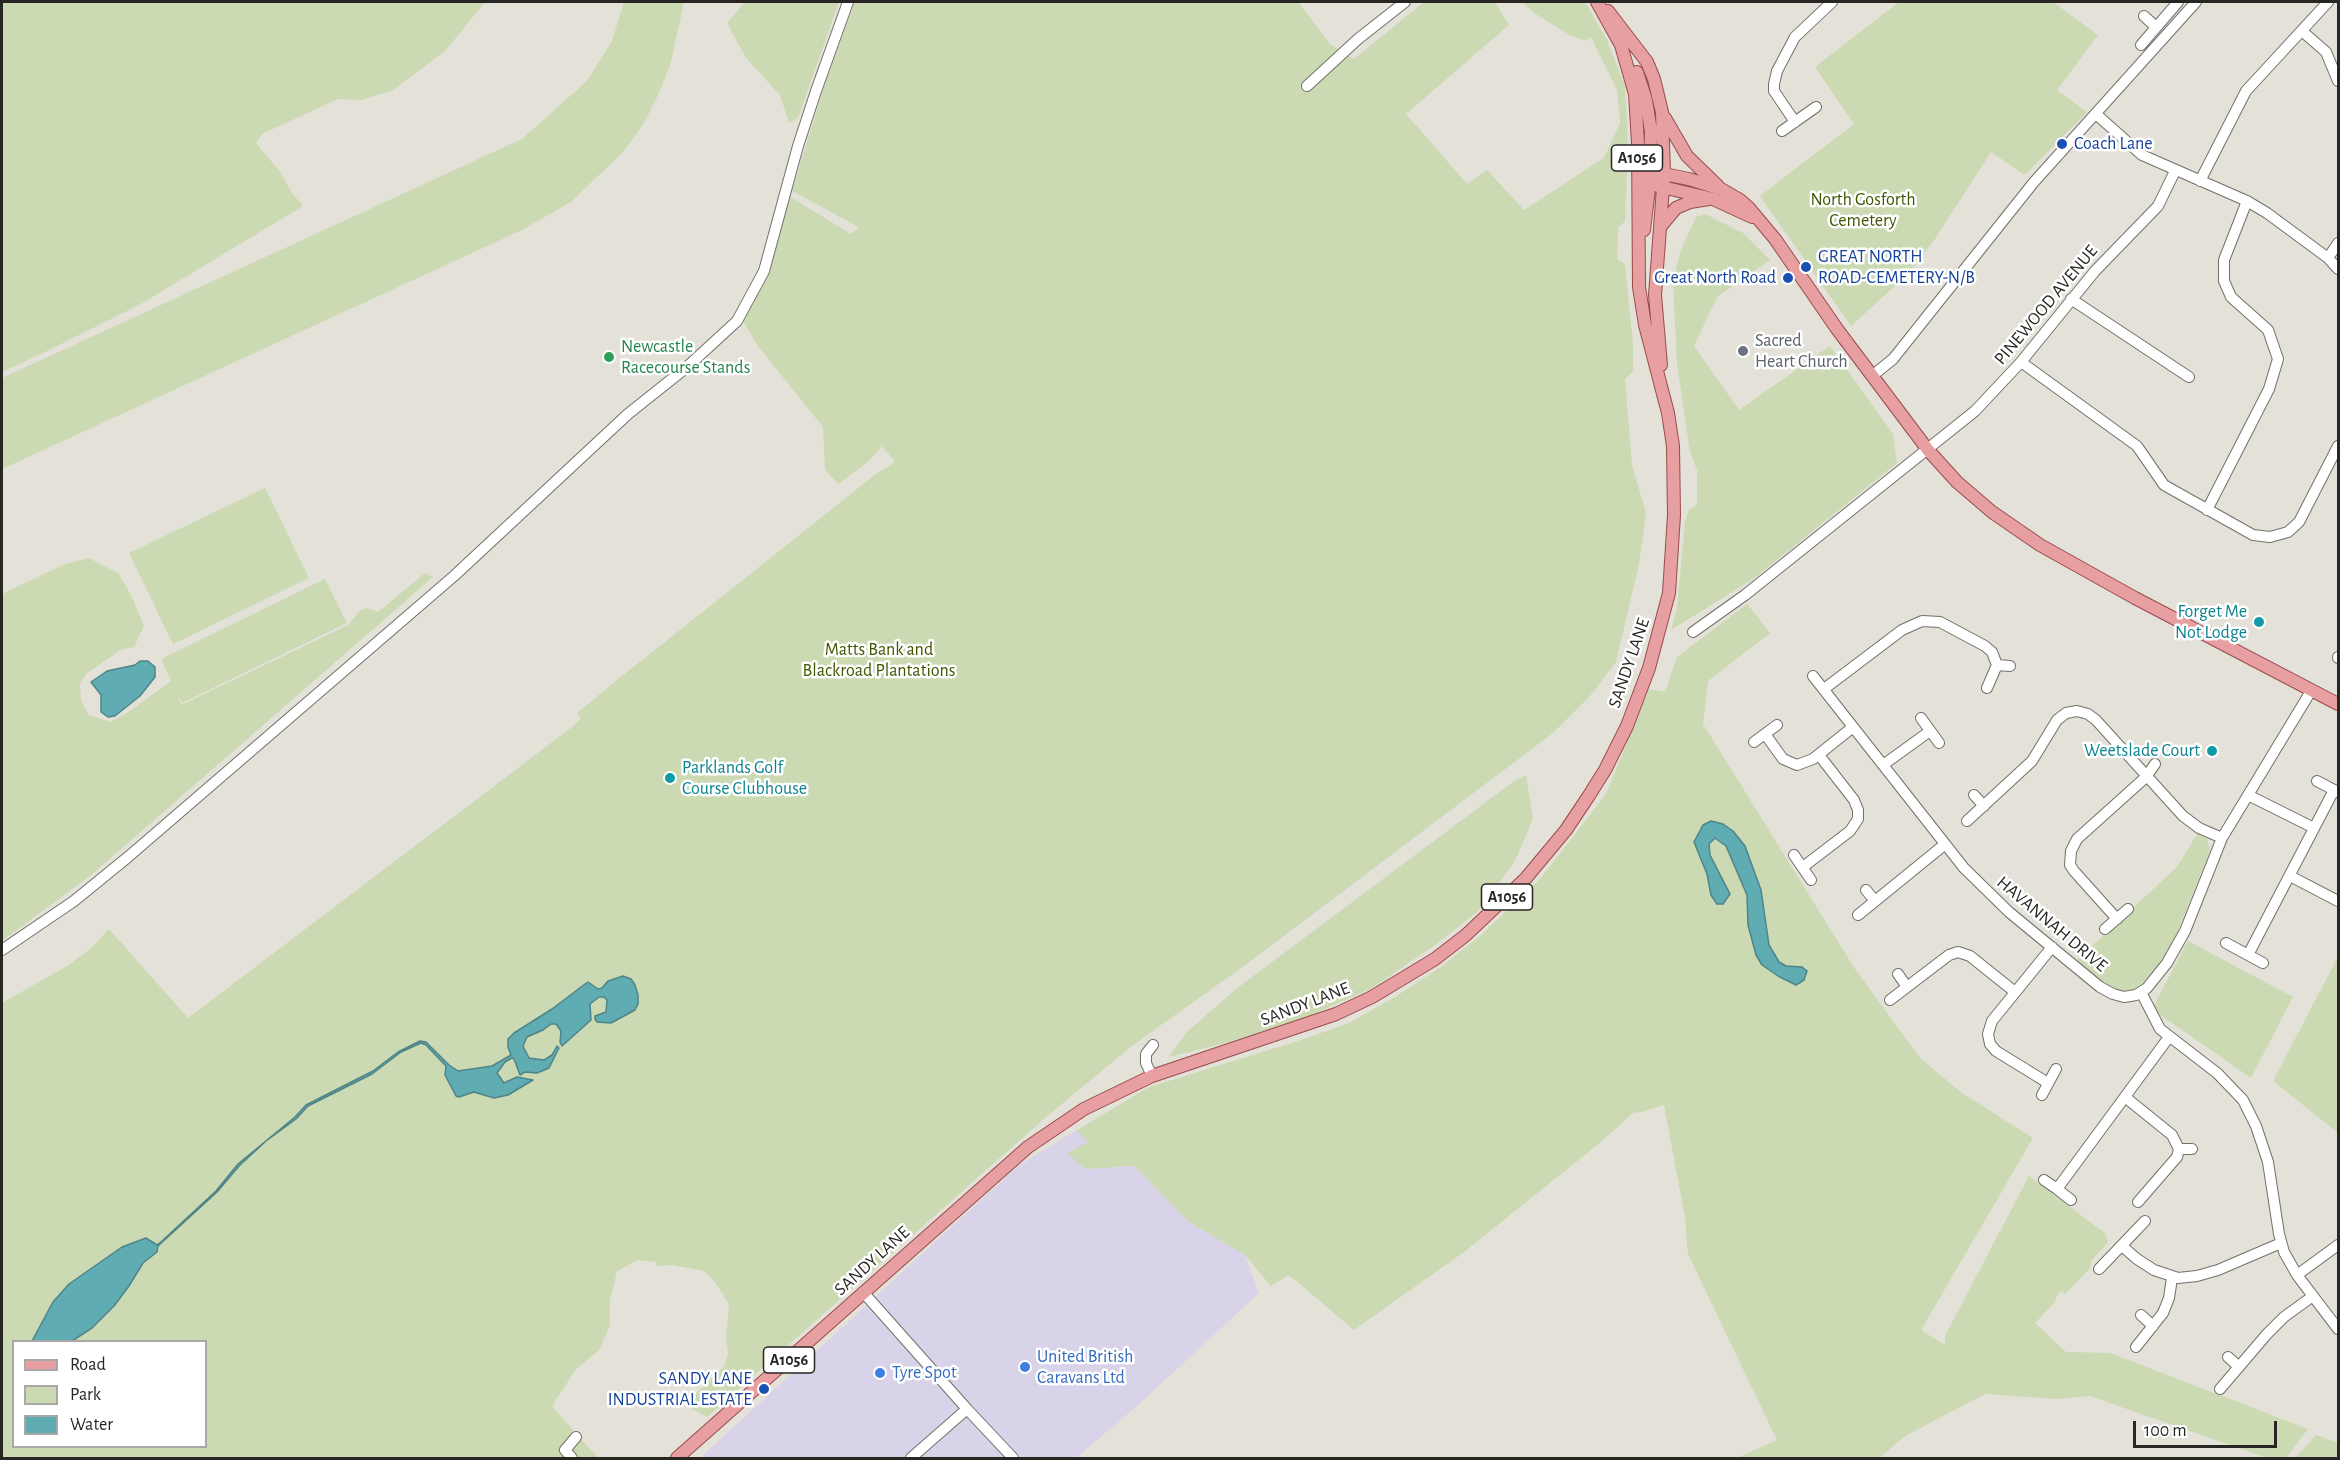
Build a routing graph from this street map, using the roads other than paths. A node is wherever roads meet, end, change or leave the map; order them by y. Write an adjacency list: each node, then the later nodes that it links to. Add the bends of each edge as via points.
1 (848, 2): 81 (street, via 809,113 764,271 736,321 628,414 454,576 128,857 74,901)
2 (1405, 2): 14 (street)
3 (1598, 2): 11 (main road, SANDY LANE / A1056); 16 (main road, SANDY LANE / A1056, via 1647,62)
4 (1832, 2): 18 (street, via 1795,37 1777,71 1774,91)
5 (2178, 2): 9 (street)
6 (2196, 2): 17 (street)
7 (2328, 2): 10 (street)
8 (2144, 16): 9 (street)
9 (2156, 27): 12 (street)
10 (2302, 31): 13 (street, via 2326,52); 23 (street, via 2246,91)
11 (1621, 45): 22 (main road, via 1646,100 1651,131); 31 (main road, SANDY LANE / A1056, via 1636,109)
12 (2141, 45)
13 (2338, 81)
14 (1307, 86)
15 (1816, 107): 18 (street)
16 (1662, 112): 21 (main road, SANDY LANE / A1056); 25 (main road, via 1686,156)
17 (2097, 114): 20 (street, via 2142,155); 34 (street, via 2034,182 1893,359)
18 (1795, 122): 19 (street)
19 (1782, 131)
20 (2175, 171): 23 (street); 32 (street, PINEWOOD AVENUE, via 2158,206)
21 (1664, 174): 22 (main road); 24 (main road, SANDY LANE / A1056); 25 (main road)
22 (1650, 180): 24 (main road); 31 (main road)
23 (2199, 181): 26 (street)
24 (1664, 188): 25 (main road); 27 (main road, SANDY LANE / A1056)
25 (1717, 194): 27 (main road, via 1681,205); 34 (main road, via 1740,200 1763,224)
26 (2247, 201): 29 (street); 39 (street, via 2224,260 2224,281 2231,297 2268,330 2278,359 2269,389)
27 (1660, 229): 36 (main road, SANDY LANE / A1056, via 1655,295)
28 (2338, 243): 29 (street)
29 (2328, 258): 30 (street)
30 (2338, 269)
31 (1639, 273): 36 (main road, SANDY LANE / A1056, via 1645,325)
32 (2072, 299): 33 (street, PINEWOOD AVENUE); 35 (street)
33 (2021, 362): 38 (street, PINEWOOD AVENUE, via 1975,411); 39 (street, via 2137,446 2164,485)
34 (1872, 376): 38 (main road)
35 (2189, 377)
36 (1665, 396): 92 (main road, SANDY LANE / A1056, via 1673,446 1674,515 1669,593 1661,630 1627,726 1605,770 1566,830 1526,878 1466,935 1372,997 1336,1014)
37 (2338, 446): 39 (street, via 2299,522 2288,532 2270,537 2253,535)
38 (1928, 450): 40 (street); 46 (main road, via 1992,512 2040,545)
39 (2208, 510)
40 (1693, 632)
41 (1997, 665): 42 (street); 44 (street); 45 (street, via 1985,646 1940,622 1922,621 1902,630)
42 (2010, 666)
43 (1814, 676): 45 (street, HAVANNAH DRIVE)
44 (1986, 688)
45 (1824, 689): 50 (street, HAVANNAH DRIVE)
46 (2311, 691): 47 (main road); 62 (street)
47 (2338, 704)
48 (1921, 718): 51 (street)
49 (1777, 725): 52 (street)
50 (1853, 727): 55 (street); 57 (street, HAVANNAH DRIVE)
51 (1930, 731): 54 (street); 57 (street)
52 (1765, 734): 53 (street); 55 (street, via 1790,763 1801,765)
53 (1754, 742)
54 (1939, 743)
55 (1819, 755): 69 (street, via 1854,800 1858,819 1851,831)
56 (2155, 764): 58 (street)
57 (1882, 765): 67 (street, HAVANNAH DRIVE)
58 (2146, 777): 63 (street, via 2092,717 2073,711 2057,720 2032,761); 66 (street, via 2184,816); 77 (street, via 2077,839 2071,851 2070,865)
59 (2317, 780): 60 (street)
60 (2336, 791): 65 (street)
61 (1974, 795): 63 (street)
62 (2248, 795): 65 (street); 66 (street)
63 (1984, 806): 64 (street)
64 (1967, 821)
65 (2314, 828): 70 (street)
66 (2222, 838): 87 (street, via 2180,942 2161,972)
67 (1944, 845): 73 (street); 80 (street, HAVANNAH DRIVE, via 1983,888)
68 (1794, 855): 69 (street)
69 (1803, 867): 71 (street)
70 (2290, 876): 74 (street); 82 (street)
71 (1811, 880)
72 (1866, 890): 73 (street)
73 (1875, 901): 76 (street)
74 (2338, 901)
75 (2128, 909): 77 (street)
76 (1858, 915)
77 (2117, 919): 78 (street)
78 (2105, 929)
79 (2226, 943): 82 (street)
80 (2052, 947): 86 (street); 87 (street, HAVANNAH DRIVE, via 2109,993 2124,997)
81 (2, 950)
82 (2248, 955): 83 (street)
83 (2263, 963)
84 (1898, 974): 85 (street)
85 (1907, 987): 86 (street, via 1958,952 1970,956); 88 (street)
86 (2016, 992): 93 (street, via 1992,1021 1989,1040 1996,1051)
87 (2141, 992): 89 (street, via 2155,1023)
88 (1890, 1000)
89 (2169, 1037): 95 (street); 103 (street, via 2228,1082 2250,1113 2268,1162)
90 (1153, 1045): 92 (street, via 1146,1054)
91 (2055, 1069): 93 (street)
92 (1152, 1076): 109 (main road, SANDY LANE / A1056, via 1084,1109 1028,1147)
93 (2048, 1083): 94 (street)
94 (2042, 1095)
95 (2125, 1097): 96 (street, via 2172,1135); 99 (street)
96 (2179, 1149): 97 (street); 101 (street, via 2177,1157)
97 (2192, 1149)
98 (2044, 1180): 99 (street)
99 (2057, 1189): 100 (street)
100 (2071, 1200)
101 (2138, 1202)
102 (2145, 1221): 105 (street)
103 (2281, 1243): 107 (street); 108 (street, via 2208,1274)
104 (2338, 1245): 107 (street)
105 (2122, 1246): 106 (street); 108 (street, via 2144,1264)
106 (2099, 1269)
107 (2297, 1275): 110 (street)
108 (2172, 1278): 112 (street, via 2166,1306)
109 (863, 1292): 118 (street); 121 (main road, SANDY LANE / A1056)
110 (2313, 1296): 113 (street); 116 (street, via 2284,1317)
111 (2141, 1315): 112 (street)
112 (2153, 1326): 114 (street)
113 (2338, 1329)
114 (2136, 1347)
115 (2228, 1357): 116 (street)
116 (2239, 1367): 117 (street)
117 (2220, 1389)
118 (966, 1409): 122 (street); 123 (street)
119 (576, 1437): 120 (street, via 565,1450)
120 (572, 1458)
121 (677, 1458)
122 (911, 1458)
123 (1013, 1458)

